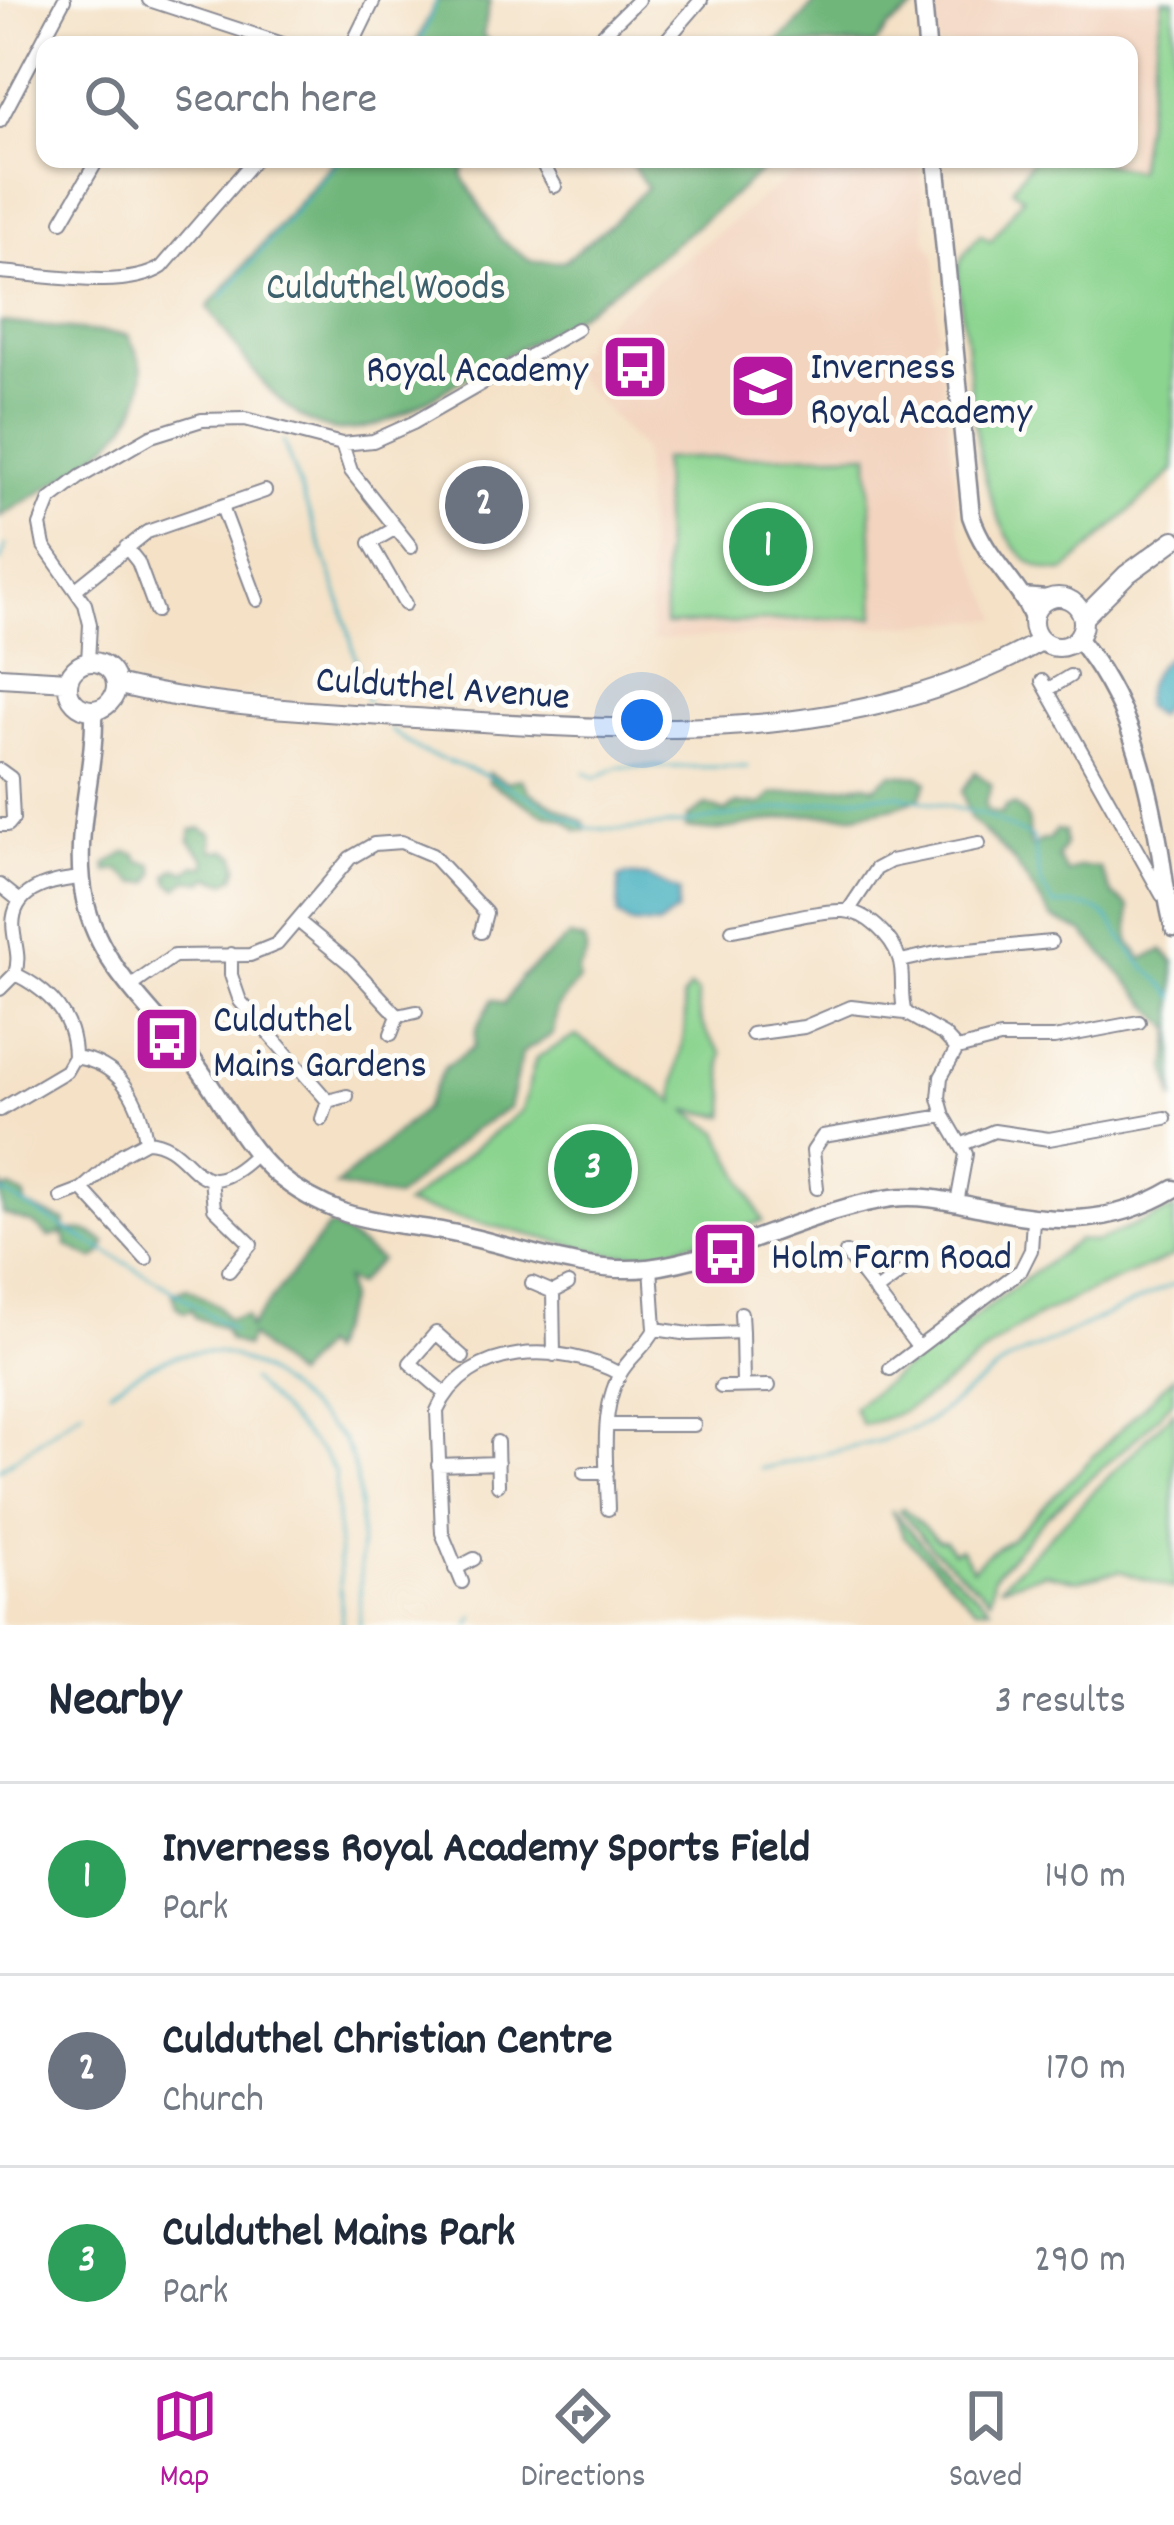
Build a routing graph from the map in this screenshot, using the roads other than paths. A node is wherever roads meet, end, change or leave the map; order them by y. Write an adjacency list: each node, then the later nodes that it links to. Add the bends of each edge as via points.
1 (64, 0): 7 (street)
2 (149, 0): 8 (street)
3 (374, 0): 9 (street)
4 (701, 0): 11 (street)
5 (923, 0): 12 (street)
6 (632, 2): 10 (street)
7 (45, 36)
8 (259, 36)
9 (356, 36)
10 (600, 36)
11 (670, 36)
12 (926, 36)
13 (36, 53): 14 (street)
14 (0, 121)
15 (93, 168): 20 (street)
16 (241, 168): 23 (street, via 150,274)
17 (546, 168): 19 (street)
18 (937, 168): 34 (street, via 967,498 982,544)
19 (555, 186)
20 (74, 202): 21 (street); 22 (street)
21 (88, 212)
22 (62, 221)
23 (0, 272)
24 (578, 328): 25 (street, via 413,423 374,441)
25 (342, 444): 28 (street, via 351,471); 33 (street, via 217,418 118,453 43,510 44,546)
26 (265, 491): 27 (street)
27 (222, 507): 30 (street); 37 (street)
28 (396, 528): 31 (street); 38 (street, via 370,543)
29 (1174, 540): 32 (main road)
30 (126, 547): 33 (street); 39 (street)
31 (411, 547)
32 (1126, 575): 36 (main road); 40 (main road)
33 (76, 589): 44 (street, via 89,616)
34 (1022, 597): 35 (street); 41 (street)
35 (1047, 599): 36 (main road); 41 (main road)
36 (1069, 599): 40 (main road)
37 (257, 601)
38 (405, 604)
39 (156, 611)
40 (1083, 618): 42 (main road)
41 (1033, 619): 43 (main road)
42 (1078, 638): 43 (main road, via 1058,647); 52 (street, via 1130,727)
43 (1041, 640): 48 (main road, Culduthel Avenue, via 996,666 889,701 794,722 715,728 390,716 171,698)
44 (88, 662): 47 (main road); 48 (main road, Culduthel Avenue, via 104,665)
45 (1070, 676): 57 (street, via 1044,685)
46 (0, 677): 47 (main road)
47 (68, 681): 49 (main road, via 74,702)
48 (116, 684): 49 (main road, via 112,699)
49 (94, 710): 54 (street)
50 (0, 770): 51 (street, via 11,778 13,819)
51 (0, 825)
52 (1166, 838): 57 (street)
53 (979, 843): 59 (street, via 876,869)
54 (81, 878): 56 (street, via 49,881); 69 (street, via 92,926)
55 (0, 885): 56 (street)
56 (20, 901): 68 (street)
57 (1167, 906): 62 (street)
58 (505, 909): 60 (street)
59 (848, 910): 63 (street); 67 (street, via 882,929)
60 (486, 913): 61 (street, via 432,855 387,842 350,858); 64 (street)
61 (298, 921): 66 (street, via 264,952); 73 (street)
62 (1174, 928)
63 (733, 930)
64 (481, 932)
65 (1051, 942): 67 (street)
66 (231, 954): 69 (street, via 174,956); 80 (street, via 240,1001)
67 (901, 961): 72 (street)
68 (15, 974): 70 (street); 78 (street, via 52,997 74,1040)
69 (130, 987): 87 (street, via 212,1083)
70 (0, 989)
71 (416, 1012): 73 (street)
72 (905, 1013): 76 (street, via 851,1007 804,1027); 77 (street)
73 (398, 1016): 75 (street)
74 (1138, 1022): 77 (street)
75 (391, 1034)
76 (752, 1034)
77 (956, 1049): 82 (street, via 941,1078)
78 (74, 1058): 81 (street, via 66,1071); 85 (street, via 100,1064 135,1096)
79 (346, 1096): 80 (street)
80 (328, 1101): 84 (street)
81 (0, 1110)
82 (944, 1116): 86 (street); 89 (street, via 823,1136 813,1151)
83 (1165, 1118): 86 (street, via 1049,1138 994,1131)
84 (322, 1119)
85 (146, 1141): 88 (street, via 170,1147); 90 (street)
86 (963, 1144): 93 (street)
87 (256, 1154): 88 (street); 97 (street, via 320,1202 364,1218 592,1267)
88 (211, 1179): 98 (street, via 214,1208 257,1248)
89 (817, 1188)
90 (82, 1189): 92 (street); 96 (street)
91 (1174, 1189): 94 (street, via 1112,1217)
92 (62, 1197)
93 (958, 1203): 94 (street); 97 (street, via 868,1202)
94 (1033, 1220): 107 (street, via 1021,1270)
95 (846, 1253): 103 (street)
96 (146, 1259)
97 (651, 1268): 105 (street)
98 (229, 1271)
99 (901, 1273): 103 (street)
100 (532, 1283): 102 (street)
101 (568, 1284): 102 (street)
102 (553, 1292): 108 (street)
103 (875, 1292): 107 (street)
104 (741, 1313): 106 (street)
105 (655, 1329): 106 (street); 111 (street)
106 (742, 1332): 112 (street)
107 (918, 1347): 110 (street)
108 (554, 1355): 111 (street, via 584,1357); 115 (street, via 482,1362)
109 (463, 1357): 115 (street, via 436,1334 410,1363)
110 (890, 1369)
111 (620, 1374): 116 (street)
112 (743, 1386): 113 (street); 114 (street)
113 (770, 1386)
114 (722, 1387)
115 (445, 1393): 122 (street, via 437,1411)
116 (608, 1425): 117 (street); 124 (street)
117 (670, 1425): 118 (street); 120 (street)
118 (694, 1425)
119 (497, 1442): 121 (street)
120 (670, 1445)
121 (498, 1463): 122 (street); 125 (street)
122 (438, 1465): 128 (street, via 442,1533)
123 (584, 1473): 124 (street)
124 (607, 1473): 126 (street)
125 (498, 1485)
126 (608, 1509)
127 (474, 1559): 128 (street)
128 (455, 1569): 129 (street)
129 (462, 1582)

